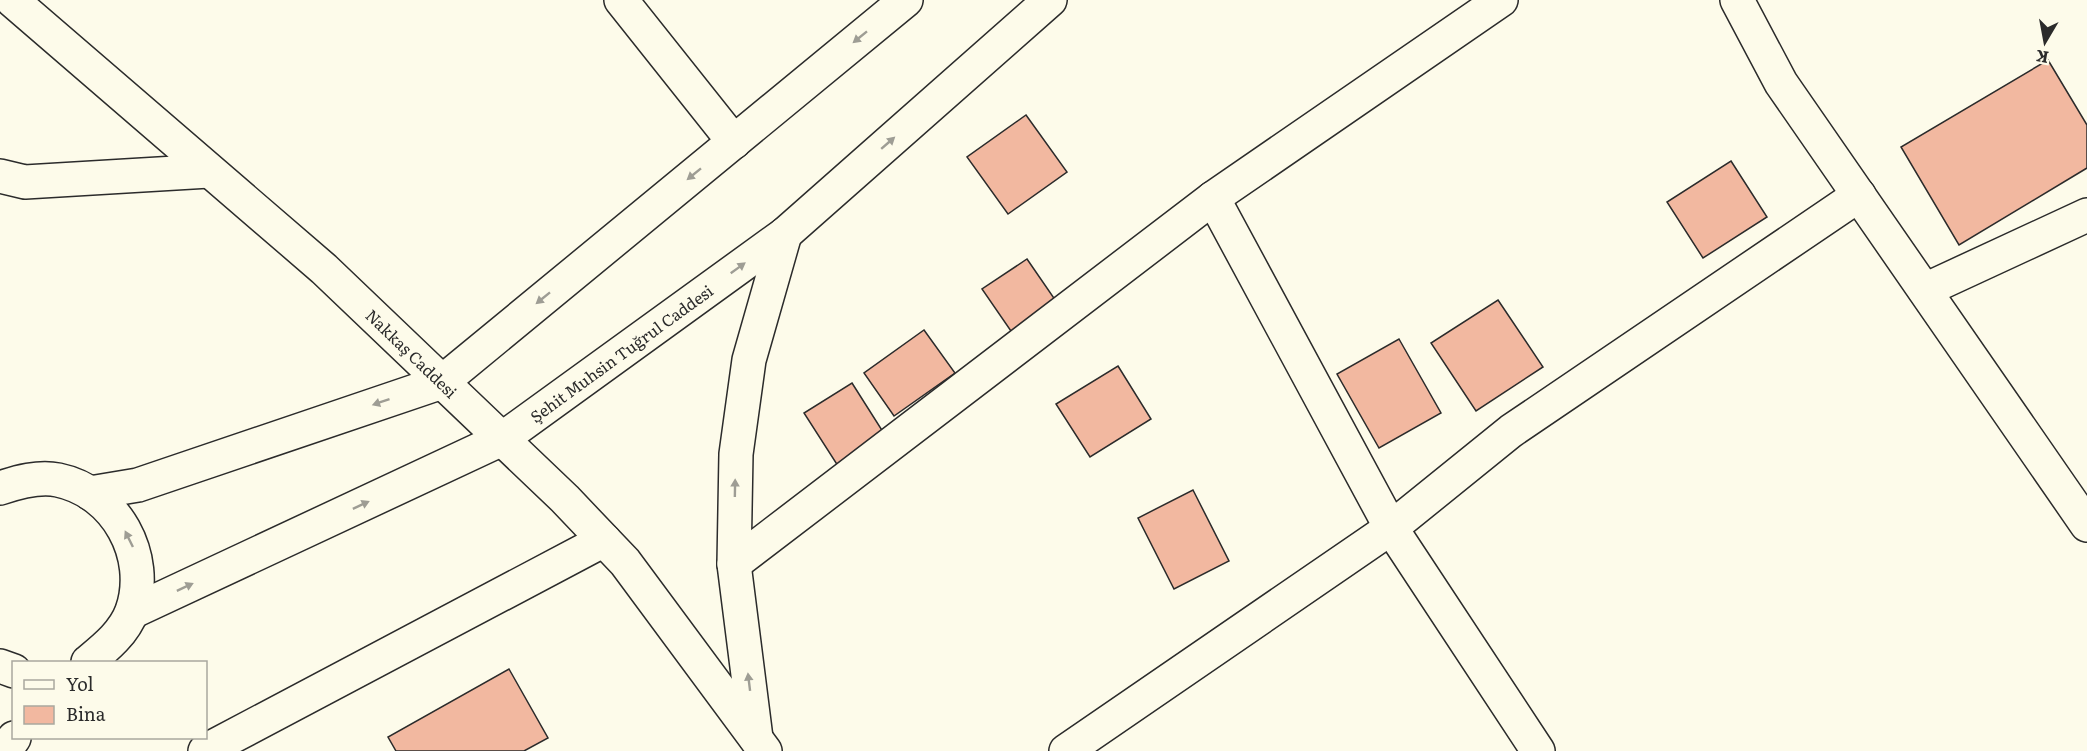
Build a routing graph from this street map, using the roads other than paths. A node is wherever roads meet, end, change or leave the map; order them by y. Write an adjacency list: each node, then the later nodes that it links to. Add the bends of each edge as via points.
1 (621, 0): 7 (street)
2 (906, 0): 7 (street, one-way to 7)
3 (1050, 0): 13 (street, Şehit Muhsin Tuğrul Caddesi, one-way to 3)
4 (1501, 0): 11 (street)
5 (1737, 0): 10 (street, via 1781,83)
6 (31, 6): 8 (street, Nakkaş Caddesi)
7 (734, 142): 15 (street, one-way to 15)
8 (209, 171): 9 (street, via 25,182); 15 (street, Nakkaş Caddesi, via 324,269)
9 (0, 176)
10 (1859, 195): 14 (street); 20 (street, via 1510,431)
11 (1213, 198): 20 (street); 22 (street)
12 (2087, 215): 14 (street)
13 (785, 234): 16 (street, Şehit Muhsin Tuğrul Caddesi, one-way to 13); 22 (street, one-way to 13, via 736,454 749,360)
14 (1925, 290): 19 (street)
15 (442, 382): 16 (street, Nakkaş Caddesi); 18 (street, one-way to 18, via 138,485)
16 (502, 439): 21 (street, Nakkaş Caddesi); 23 (street, Şehit Muhsin Tuğrul Caddesi, one-way to 16)
17 (0, 488): 18 (street, via 24,480 58,480)
18 (90, 493): 23 (street, one-way to 18, via 138,579 133,545 116,515)
19 (2087, 525)
20 (1391, 528): 27 (street); 28 (street)
21 (604, 540): 25 (street, Nakkaş Caddesi, via 625,562); 26 (street)
22 (734, 564): 25 (street, one-way to 22)
23 (132, 612): 24 (street, via 114,641)
24 (90, 661)
25 (761, 745)
26 (205, 751)
27 (1066, 751)
28 (1538, 751)

